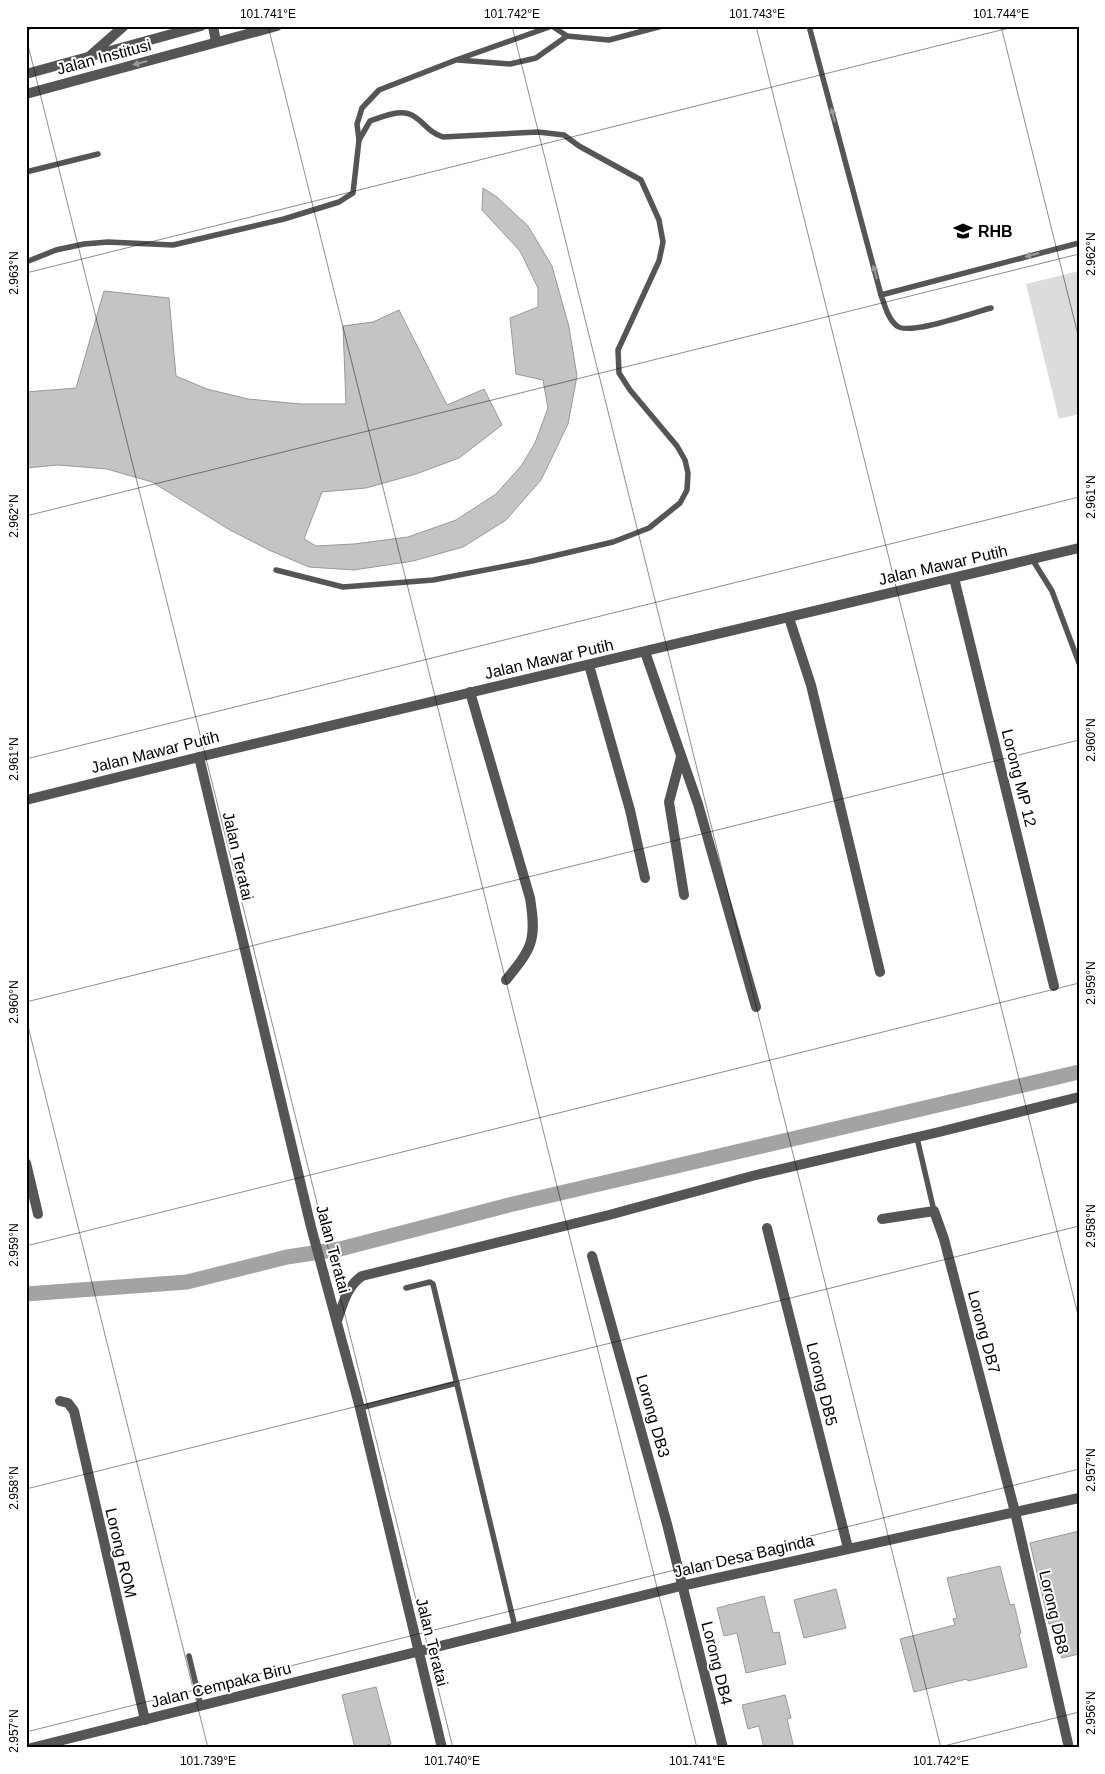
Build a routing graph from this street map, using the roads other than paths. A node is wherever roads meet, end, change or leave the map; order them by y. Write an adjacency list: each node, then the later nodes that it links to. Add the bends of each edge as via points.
1 (124, 26): 12 (street)
2 (201, 26): 8 (street, Jalan Institusi)
3 (213, 26): 10 (street)
4 (277, 26): 10 (street, Jalan Institusi)
5 (552, 26): 9 (lane); 13 (lane)
6 (662, 26): 9 (lane, via 609,40)
7 (809, 26): 21 (lane, one-way to 7)
8 (181, 29): 11 (street); 12 (street, Jalan Institusi)
9 (567, 36): 13 (lane, via 536,58 510,64)
10 (216, 42): 11 (street, Jalan Institusi)
11 (187, 50): 15 (street, Jalan Institusi, one-way to 15)
12 (89, 57): 14 (street, Jalan Institusi)
13 (456, 60): 16 (lane, via 379,90 362,108 357,124)
14 (26, 74)
15 (26, 94)
16 (359, 140): 20 (lane, via 352,193 339,202 284,219 173,245 84,244 56,250); 25 (lane, via 370,121 396,113 413,115 433,134 443,137 538,132 564,135 641,180 659,220 663,242 659,261 618,350 619,374 677,446 688,473 687,490 680,503 649,528 613,542 532,561 433,580 343,587)
17 (98, 154): 18 (lane)
18 (26, 172)
19 (1079, 243): 21 (lane, one-way to 21)
20 (26, 262)
21 (881, 295): 22 (lane, via 890,318 898,328 907,330)
22 (991, 308)
23 (1079, 548): 24 (street, Jalan Mawar Putih)
24 (1032, 559): 26 (street, Jalan Mawar Putih); 29 (lane, via 1052,591)
25 (276, 570)
26 (954, 578): 27 (street, Jalan Mawar Putih); 39 (street, Lorong MP 12)
27 (789, 618): 28 (street, Jalan Mawar Putih); 37 (street, via 811,685)
28 (645, 652): 30 (street, Jalan Mawar Putih); 32 (street)
29 (1079, 663)
30 (589, 665): 31 (street, Jalan Mawar Putih); 35 (street, via 630,810)
31 (470, 692): 33 (street, Jalan Mawar Putih); 38 (street, via 533,914 532,944)
32 (681, 756): 36 (street, via 669,802); 40 (street, via 698,804)
33 (199, 757): 34 (street, Jalan Mawar Putih); 50 (street, Jalan Teratai, via 311,1227)
34 (26, 800)
35 (645, 878)
36 (684, 895)
37 (880, 972)
38 (506, 980)
39 (1054, 986)
40 (756, 1007)
41 (1079, 1097): 42 (street)
42 (917, 1138): 44 (lane); 50 (street, via 752,1176 362,1276 353,1282)
43 (26, 1163): 45 (street)
44 (934, 1211): 46 (street); 55 (street, Lorong DB7)
45 (38, 1214)
46 (882, 1219)
47 (767, 1228): 56 (street, Lorong DB5)
48 (592, 1256): 57 (street, Lorong DB3, via 668,1524)
49 (406, 1288): 51 (lane, via 433,1284)
50 (337, 1322): 53 (street, Jalan Teratai)
51 (457, 1383): 53 (lane); 58 (lane)
52 (60, 1401): 62 (street, Lorong ROM, via 68,1403 74,1410)
53 (360, 1408): 59 (street, Jalan Teratai)
54 (1079, 1498): 55 (street, Jalan Desa Baginda)
55 (1015, 1512): 56 (street, Jalan Desa Baginda); 66 (street, Lorong DB8)
56 (848, 1548): 57 (street, Jalan Desa Baginda)
57 (682, 1586): 58 (street, Jalan Desa Baginda); 65 (street, Lorong DB4)
58 (515, 1627): 59 (street, Jalan Desa Baginda)
59 (418, 1652): 61 (street, Jalan Cempaka Biru); 64 (street, Jalan Teratai)
60 (189, 1656): 61 (lane)
61 (201, 1706): 62 (street, Jalan Cempaka Biru)
62 (145, 1720): 63 (street, Jalan Cempaka Biru)
63 (31, 1748)
64 (442, 1748)
65 (723, 1748)
66 (1070, 1748)

